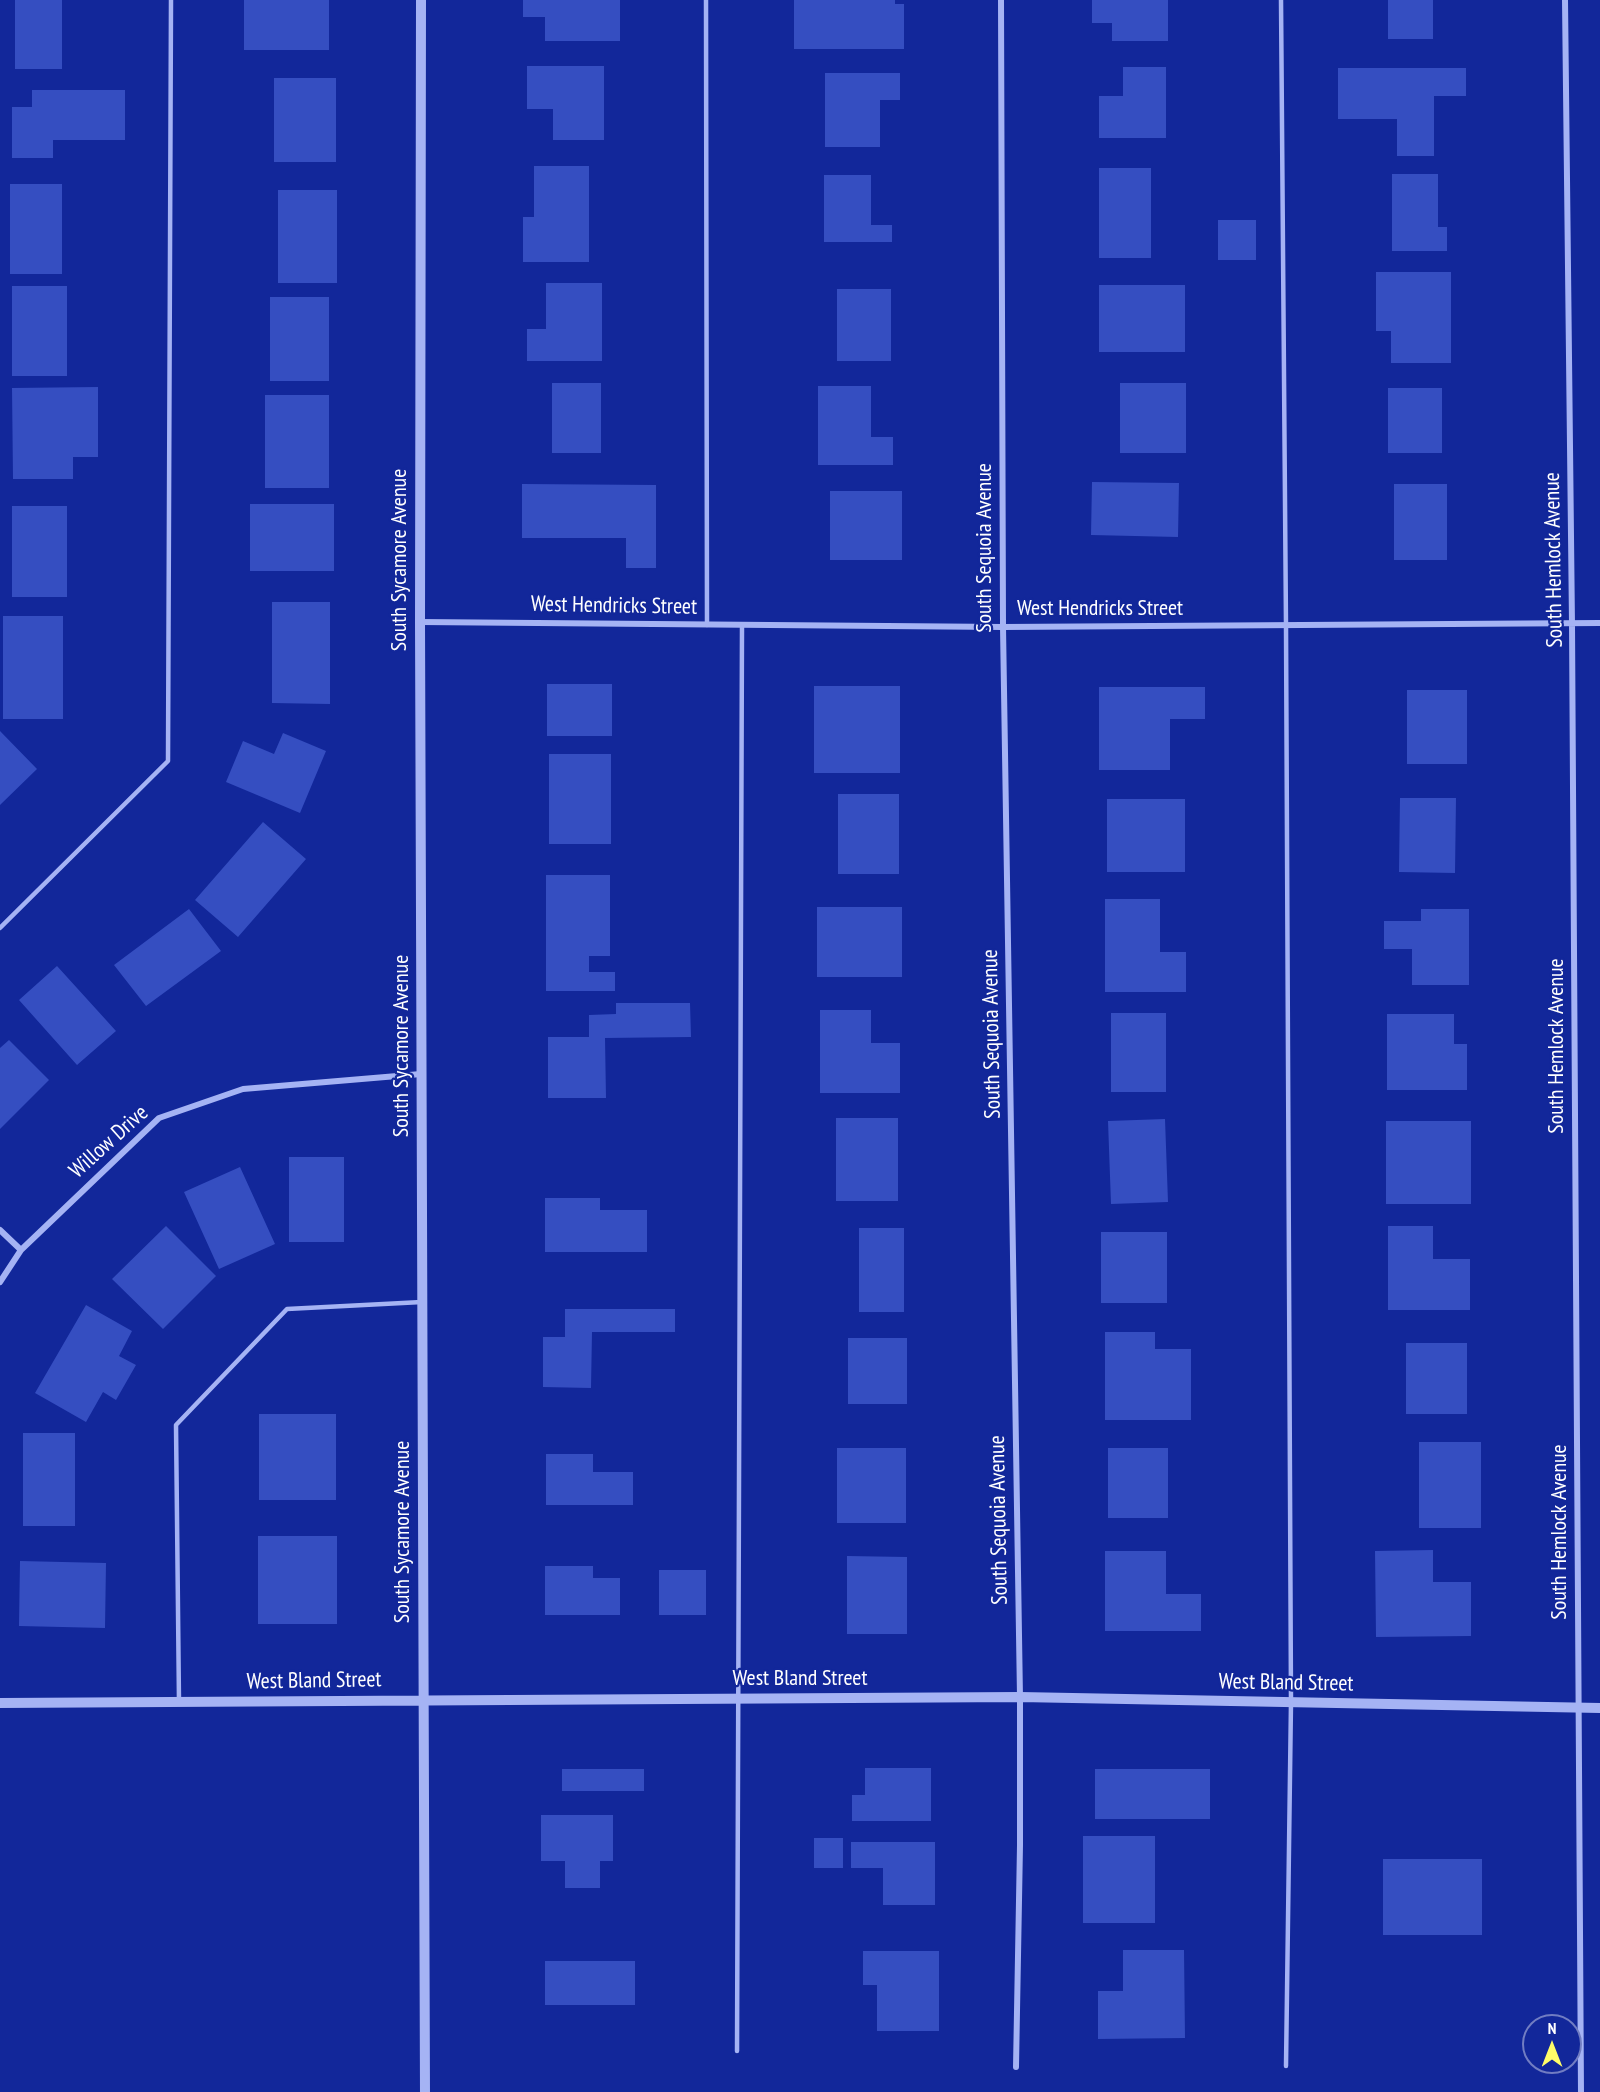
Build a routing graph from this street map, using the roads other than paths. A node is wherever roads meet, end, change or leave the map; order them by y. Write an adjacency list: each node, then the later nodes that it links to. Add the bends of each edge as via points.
1 (171, 0): 14 (lane, via 168,761)
2 (421, 0): 7 (street, South Sycamore Avenue)
3 (706, 0): 10 (lane)
4 (1001, 0): 13 (street, South Sequoia Avenue)
5 (1281, 0): 12 (lane)
6 (1565, 0): 9 (street, South Hemlock Avenue)
7 (420, 622): 10 (street, West Hendricks Street); 15 (street, South Sycamore Avenue)
8 (1600, 623): 9 (street, West Hendricks Street)
9 (1572, 624): 12 (street, West Hendricks Street); 26 (street, South Hemlock Avenue)
10 (707, 625): 11 (street, West Hendricks Street)
11 (742, 625): 13 (street, West Hendricks Street); 21 (lane)
12 (1286, 626): 13 (street, West Hendricks Street); 24 (lane)
13 (1003, 627): 20 (street, South Sequoia Avenue)
14 (0, 928)
15 (421, 1074): 17 (street, Willow Drive, via 243,1089 159,1118); 19 (street, South Sycamore Avenue)
16 (0, 1230): 17 (street)
17 (21, 1250): 18 (street, Willow Drive)
18 (0, 1282)
19 (422, 1302): 22 (street, South Sycamore Avenue); 23 (lane, via 287,1309 176,1425)
20 (1020, 1697): 21 (street, West Bland Street); 24 (street, West Bland Street); 30 (street, South Sequoia Avenue)
21 (737, 1699): 22 (street, West Bland Street); 28 (lane)
22 (423, 1700): 23 (street, West Bland Street); 31 (street, South Sycamore Avenue)
23 (179, 1702): 25 (street, West Bland Street)
24 (1291, 1702): 26 (street, West Bland Street); 29 (lane)
25 (0, 1704)
26 (1579, 1707): 27 (street, West Bland Street); 32 (street, South Hemlock Avenue)
27 (1600, 1707)
28 (737, 2051)
29 (1286, 2066)
30 (1016, 2067)
31 (426, 2092)
32 (1581, 2092)

